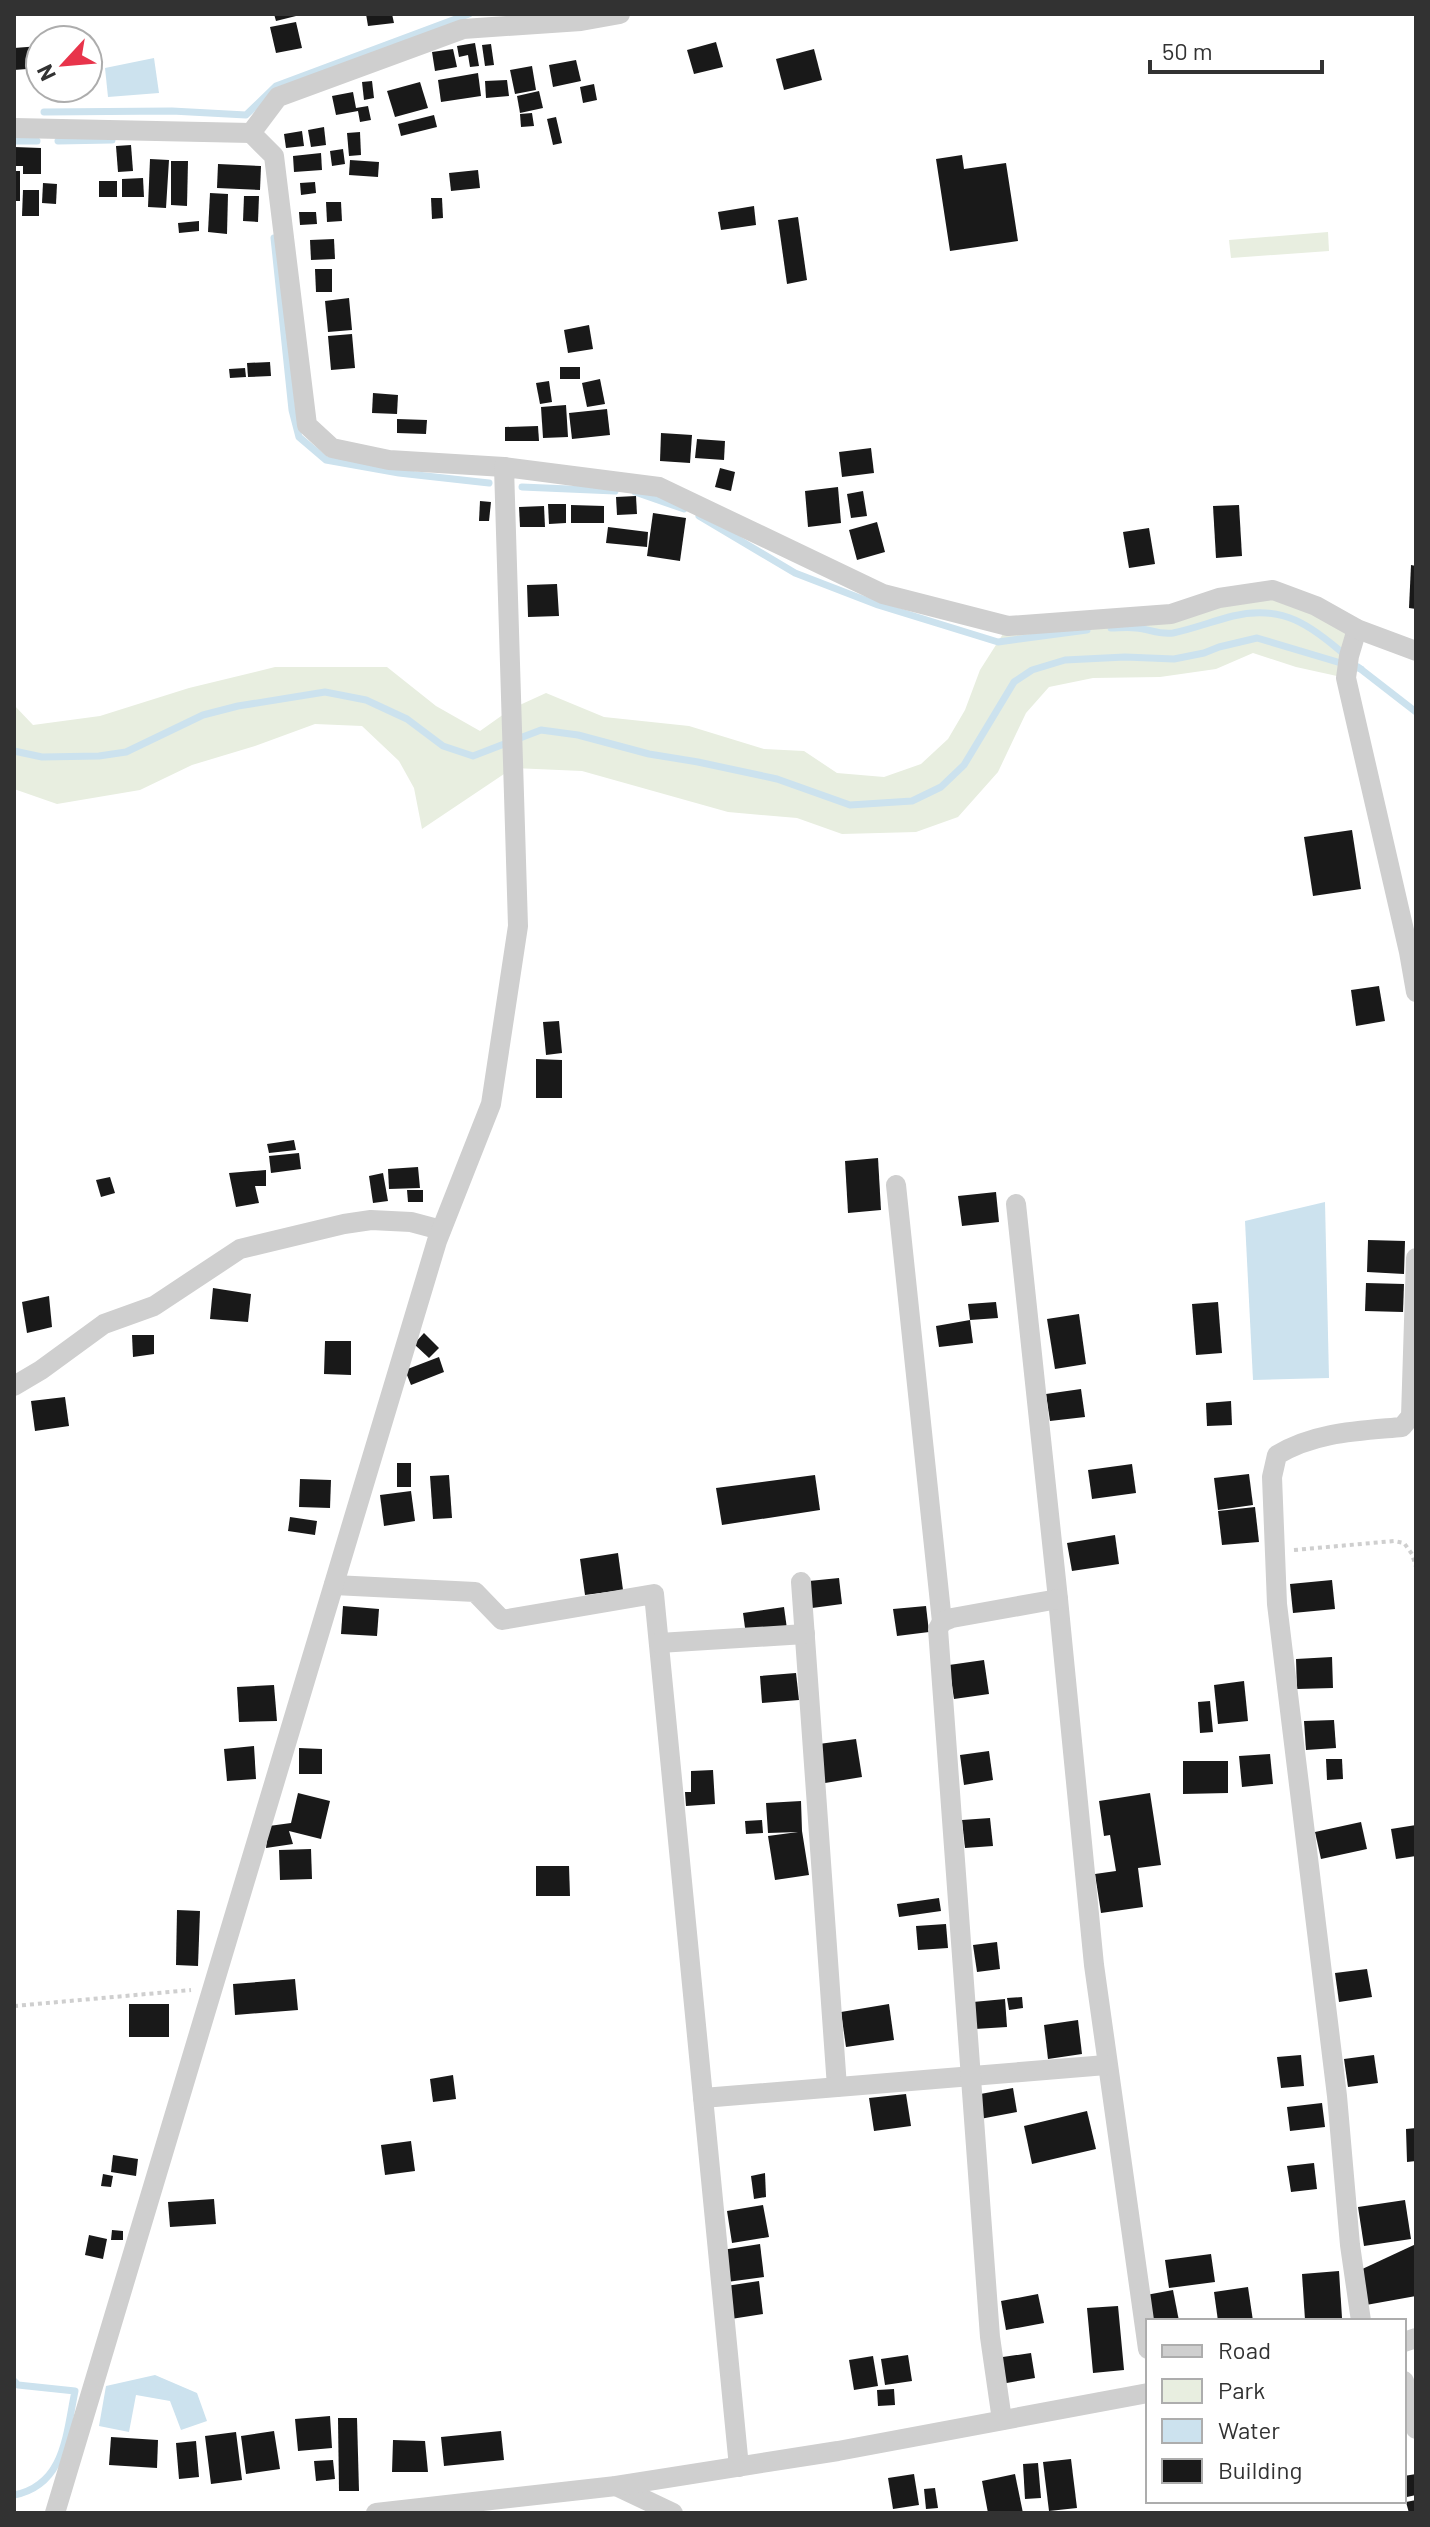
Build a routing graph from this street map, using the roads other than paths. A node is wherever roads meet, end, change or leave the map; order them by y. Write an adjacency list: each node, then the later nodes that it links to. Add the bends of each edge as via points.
1 (620, 14): 3 (street, via 463,29 278,97)
2 (14, 128): 3 (street)
3 (251, 133): 4 (street, via 274,156 307,425 332,448 389,460)
4 (504, 467): 5 (street, via 659,487 883,594 1008,626 1171,614 1219,598 1273,590); 10 (street, via 518,926 491,1104)
5 (1357, 629): 6 (street); 7 (street, via 1346,678)
6 (1416, 651)
7 (1416, 992)
8 (896, 1185): 16 (street)
9 (1016, 1204): 15 (street)
10 (441, 1230): 12 (street, via 371,1220 240,1249 154,1306 104,1324); 14 (street)
11 (1416, 1258): 23 (street, via 1411,1416 1402,1427 1312,1438 1277,1455 1272,1477 1277,1604)
12 (14, 1386)
13 (801, 1582): 17 (street)
14 (334, 1585): 18 (street, via 475,1592 502,1620 654,1594); 31 (street)
15 (1058, 1599): 16 (street); 19 (street)
16 (942, 1622): 20 (street, via 942,1713)
17 (805, 1634): 18 (street); 21 (street)
18 (659, 1643): 22 (street)
19 (1106, 2065): 20 (street); 24 (street)
20 (970, 2076): 21 (street); 27 (street, via 990,2337)
21 (837, 2087): 22 (street)
22 (703, 2098): 29 (street)
23 (1361, 2319)
24 (1146, 2331)
25 (1406, 2389): 28 (street)
26 (1146, 2393): 27 (street)
27 (1002, 2420): 29 (street)
28 (1416, 2429)
29 (739, 2467): 30 (street)
30 (616, 2486): 32 (street); 33 (street)
31 (55, 2513)
32 (376, 2513)
33 (673, 2513)

